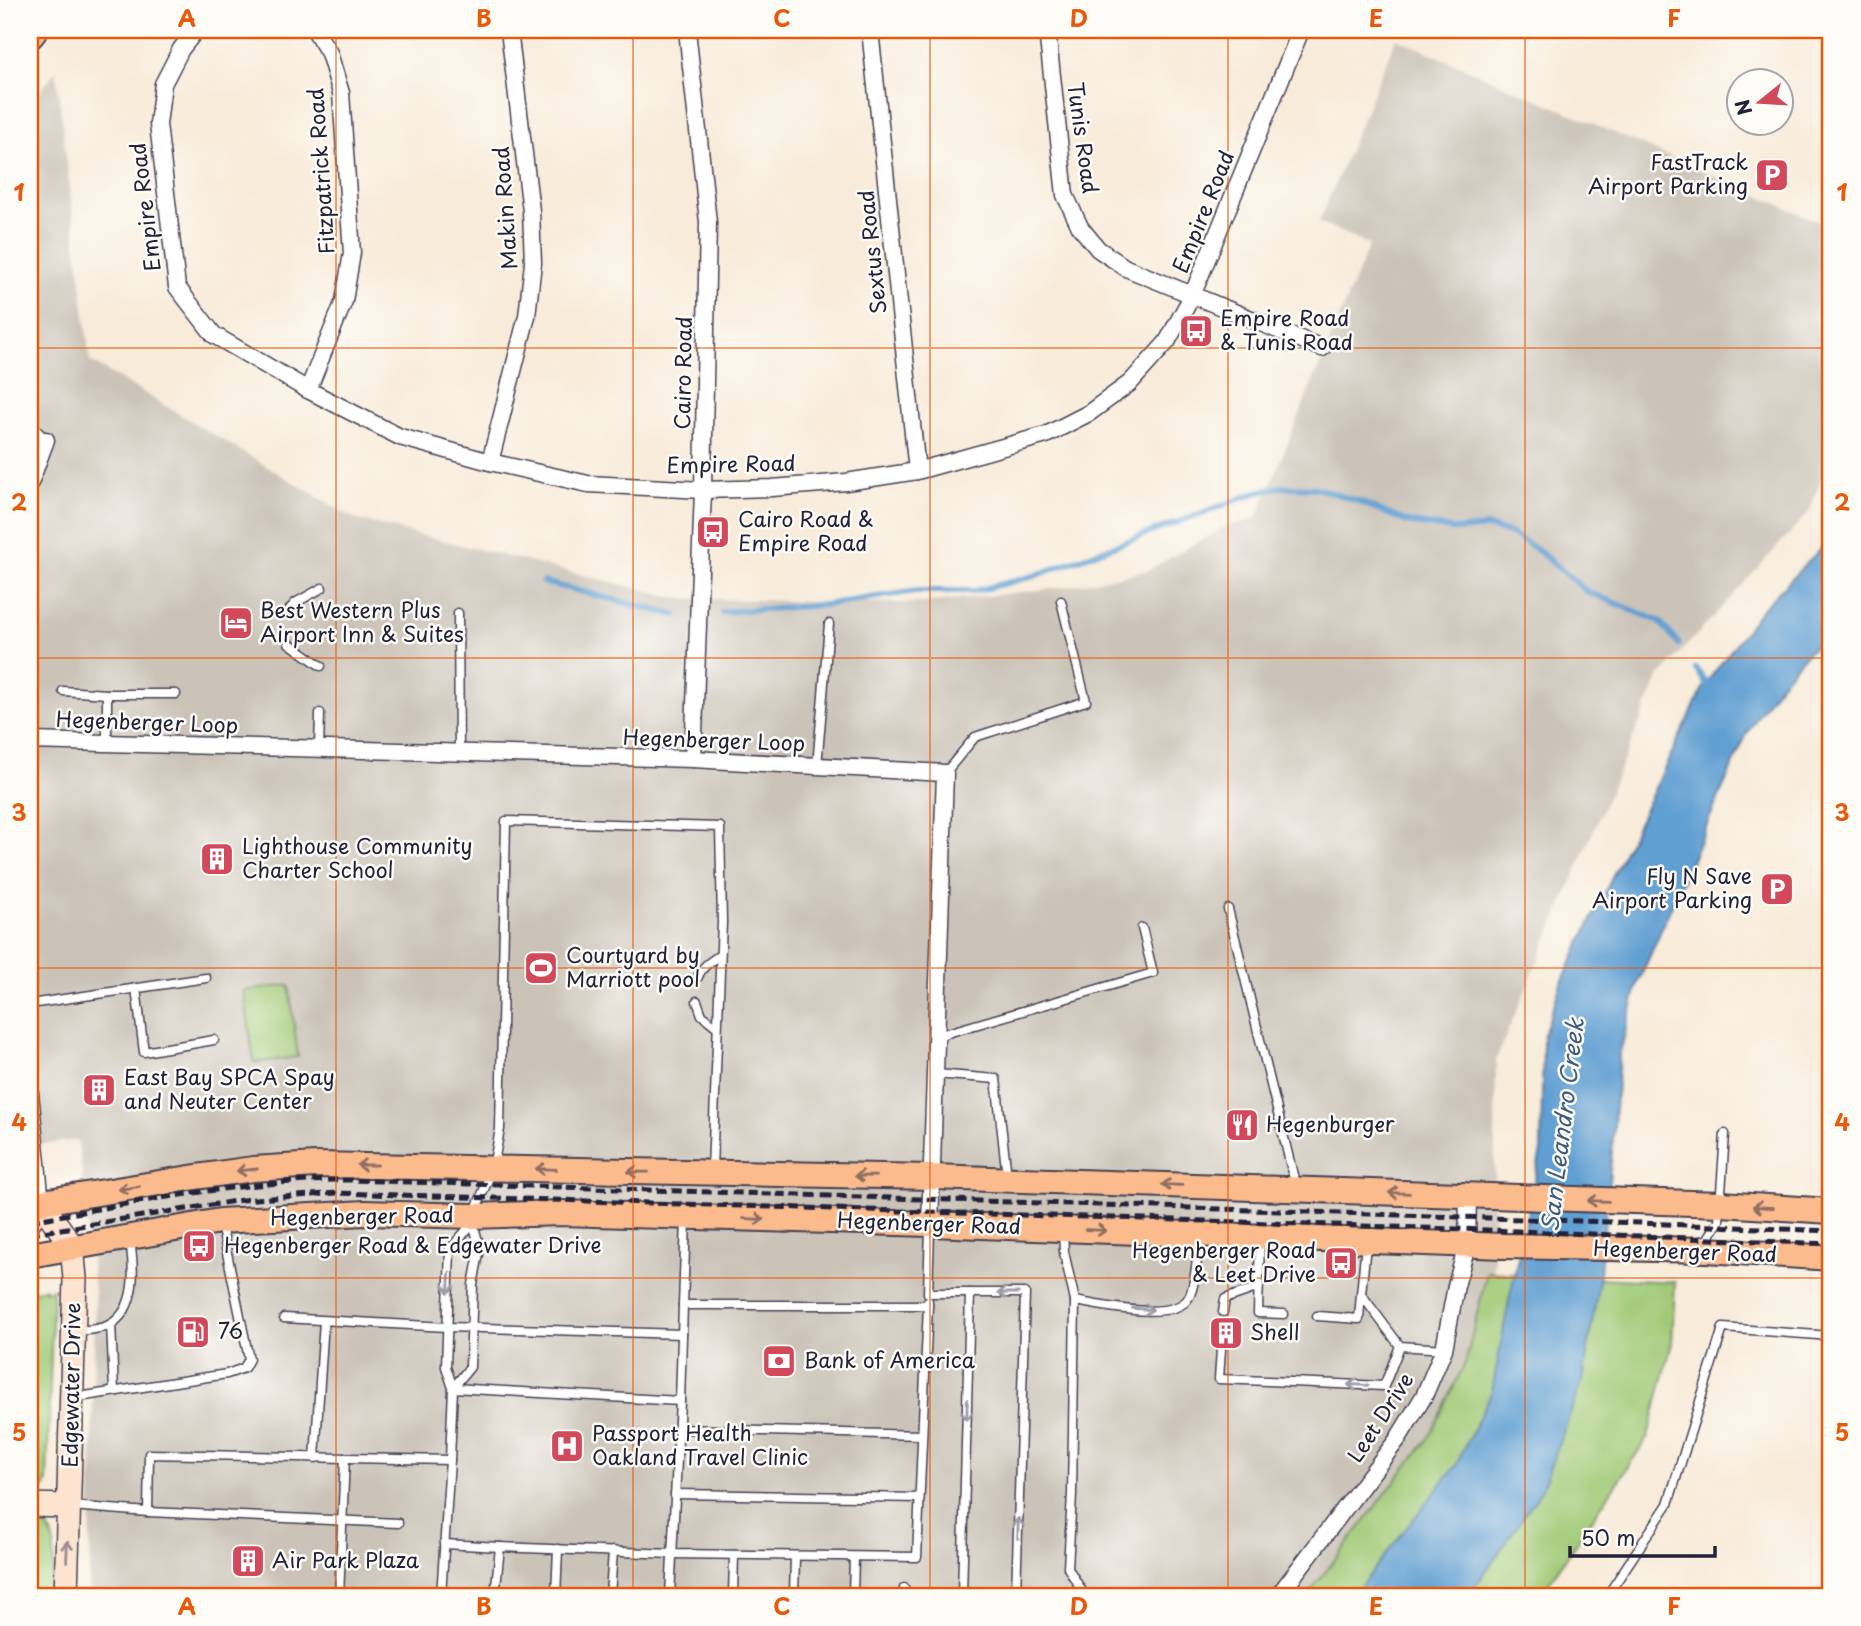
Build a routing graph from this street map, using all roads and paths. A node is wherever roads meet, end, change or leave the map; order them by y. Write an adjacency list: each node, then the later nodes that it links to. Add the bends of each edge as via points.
1 (196, 30): 10 (street, Empire Road, via 163,84 158,124 177,287 214,335)
2 (315, 30): 10 (street, Fitzpatrick Road, via 329,53 341,93 352,253 344,301)
3 (509, 30): 13 (street, Makin Road, via 533,263 527,316)
4 (687, 30): 16 (street, Cairo Road, via 708,222)
5 (870, 30): 14 (street, Sextus Road)
6 (1047, 30): 8 (street, Tunis Road, via 1065,195 1080,227 1098,250 1126,268)
7 (1299, 31): 8 (street, Empire Road)
8 (1192, 296): 9 (street, Tunis Road); 14 (street, Empire Road, via 1167,342 1130,383 1089,412 1046,435)
9 (1322, 348)
10 (308, 390): 13 (street, Empire Road, via 400,438)
11 (30, 422): 12 (lane)
12 (46, 440): 15 (street)
13 (490, 462): 16 (street, Empire Road, via 588,484)
14 (917, 471): 16 (street, Empire Road, via 846,482)
15 (30, 483)
16 (703, 490): 32 (street, Cairo Road)
17 (322, 588): 19 (lane)
18 (1061, 601): 34 (lane, via 1086,701 975,737)
19 (289, 609)
20 (457, 613): 31 (lane)
21 (829, 624): 33 (lane)
22 (289, 643): 23 (lane)
23 (321, 666)
24 (63, 691): 25 (lane)
25 (107, 694): 26 (lane); 29 (lane)
26 (176, 694)
27 (320, 713): 30 (lane)
28 (30, 741): 29 (street, Hegenberger Loop)
29 (107, 743): 30 (street, Hegenberger Loop)
30 (320, 749): 31 (street, Hegenberger Loop)
31 (459, 753): 32 (street, Hegenberger Loop)
32 (693, 759): 33 (street, Hegenberger Loop)
33 (817, 766): 34 (street, Hegenberger Loop)
34 (945, 773): 44 (street)
35 (1228, 909): 53 (lane)
36 (1142, 928): 44 (lane, via 1153,973)
37 (720, 955): 38 (lane); 43 (lane); 49 (lane, via 720,827 506,821 500,1129)
38 (698, 977)
39 (206, 978): 40 (lane)
40 (136, 988): 42 (lane); 45 (lane, via 144,1052)
41 (697, 1001): 43 (lane, via 702,1015)
42 (30, 1003)
43 (717, 1027): 50 (lane)
44 (937, 1036): 46 (street)
45 (214, 1040)
46 (936, 1074): 51 (street); 52 (lane, via 996,1079)
47 (30, 1093): 57 (street)
48 (1725, 1134): 55 (lane)
49 (493, 1168): 50 (main road, one-way to 49); 57 (main road, one-way to 57, via 316,1165 253,1170); 59 (lane)
50 (712, 1173): 51 (main road, one-way to 50)
51 (933, 1177): 52 (main road); 61 (street)
52 (1007, 1179): 53 (main road, one-way to 52)
53 (1296, 1190): 54 (main road, one-way to 53)
54 (1468, 1195): 55 (main road, one-way to 54); 67 (street, Leet Drive)
55 (1721, 1205): 56 (main road, one-way to 55); 69 (lane, via 1719,1221 1706,1240)
56 (1831, 1207)
57 (34, 1209): 68 (main road)
58 (686, 1217): 59 (main road, Hegenberger Road, via 561,1213); 61 (main road, Hegenberger Road, one-way to 61); 77 (lane)
59 (473, 1220): 60 (main road, Hegenberger Road, via 365,1213); 85 (lane, one-way to 85, via 450,1249); 86 (lane, via 480,1248)
60 (220, 1221): 64 (main road, Hegenberger Road); 94 (lane, via 249,1359 244,1368)
61 (930, 1224): 62 (main road, Hegenberger Road); 73 (lane)
62 (1063, 1229): 63 (main road, Hegenberger Road, one-way to 63); 76 (lane)
63 (1200, 1234): 65 (main road, Hegenberger Road); 76 (lane, one-way to 63, via 1164,1311 1178,1308 1191,1291)
64 (129, 1236): 68 (main road, Hegenberger Road); 84 (lane, via 135,1266 130,1294 124,1311)
65 (1260, 1237): 66 (main road, Hegenberger Road); 72 (lane)
66 (1367, 1241): 67 (main road, Hegenberger Road); 75 (lane)
67 (1467, 1245): 69 (main road, Hegenberger Road); 92 (street, Leet Drive)
68 (72, 1246): 70 (main road, Hegenberger Road); 87 (main road, Edgewater Drive)
69 (1665, 1249): 71 (main road, Hegenberger Road)
70 (30, 1255)
71 (1831, 1258)
72 (1259, 1287): 79 (lane, via 1225,1299); 80 (lane, via 1258,1313)
73 (928, 1293): 74 (lane); 78 (lane)
74 (970, 1293): 127 (lane, one-way to 127); 128 (lane, one-way to 74, via 1025,1293)
75 (1361, 1294): 81 (lane, via 1359,1318); 90 (lane)
76 (1075, 1301): 129 (lane, via 1068,1568)
77 (683, 1305): 78 (lane); 88 (lane)
78 (928, 1305): 98 (lane)
79 (1223, 1312)
80 (1284, 1314)
81 (1317, 1316)
82 (284, 1318): 83 (lane)
83 (324, 1321): 85 (lane); 99 (lane)
84 (111, 1324): 87 (lane); 94 (lane)
85 (447, 1327): 86 (lane); 93 (lane, via 446,1367)
86 (472, 1328): 88 (lane); 93 (lane, via 470,1367)
87 (73, 1332): 95 (main road, Edgewater Drive)
88 (682, 1334): 96 (lane)
89 (1831, 1336): 131 (lane, via 1723,1328 1668,1504)
90 (1400, 1346): 91 (lane, one-way to 91, via 1384,1386 1219,1379); 92 (lane)
91 (1221, 1349)
92 (1444, 1349): 130 (street, Leet Drive, via 1424,1396 1397,1440)
93 (453, 1388): 96 (lane); 101 (lane)
94 (114, 1391): 95 (lane)
95 (72, 1398): 105 (main road, Edgewater Drive)
96 (680, 1401): 97 (lane)
97 (679, 1429): 98 (lane); 102 (lane)
98 (922, 1435): 103 (lane)
99 (315, 1458): 100 (lane); 106 (lane, via 149,1454)
100 (345, 1458): 101 (lane); 107 (lane)
101 (450, 1460): 109 (lane)
102 (675, 1494): 103 (lane); 113 (lane)
103 (919, 1498): 116 (lane, via 917,1557)
104 (30, 1505): 105 (main road)
105 (69, 1506): 106 (lane); 117 (main road, Edgewater Drive, one-way to 105)
106 (148, 1512): 107 (lane)
107 (342, 1520): 108 (lane); 118 (lane)
108 (398, 1523)
109 (444, 1544): 110 (lane); 119 (lane)
110 (500, 1547): 111 (lane); 120 (lane)
111 (558, 1549): 112 (lane); 121 (lane)
112 (613, 1551): 113 (lane); 122 (lane)
113 (672, 1554): 114 (lane); 123 (lane)
114 (734, 1555): 115 (lane); 124 (lane)
115 (796, 1556): 116 (lane); 125 (lane)
116 (854, 1556): 126 (lane)
117 (66, 1596)
118 (339, 1596)
119 (441, 1596)
120 (495, 1596)
121 (556, 1596)
122 (610, 1596)
123 (670, 1596)
124 (733, 1596)
125 (794, 1596)
126 (853, 1596)
127 (962, 1596)
128 (1016, 1596)
129 (1085, 1596)
130 (1278, 1596)
131 (1607, 1596)

